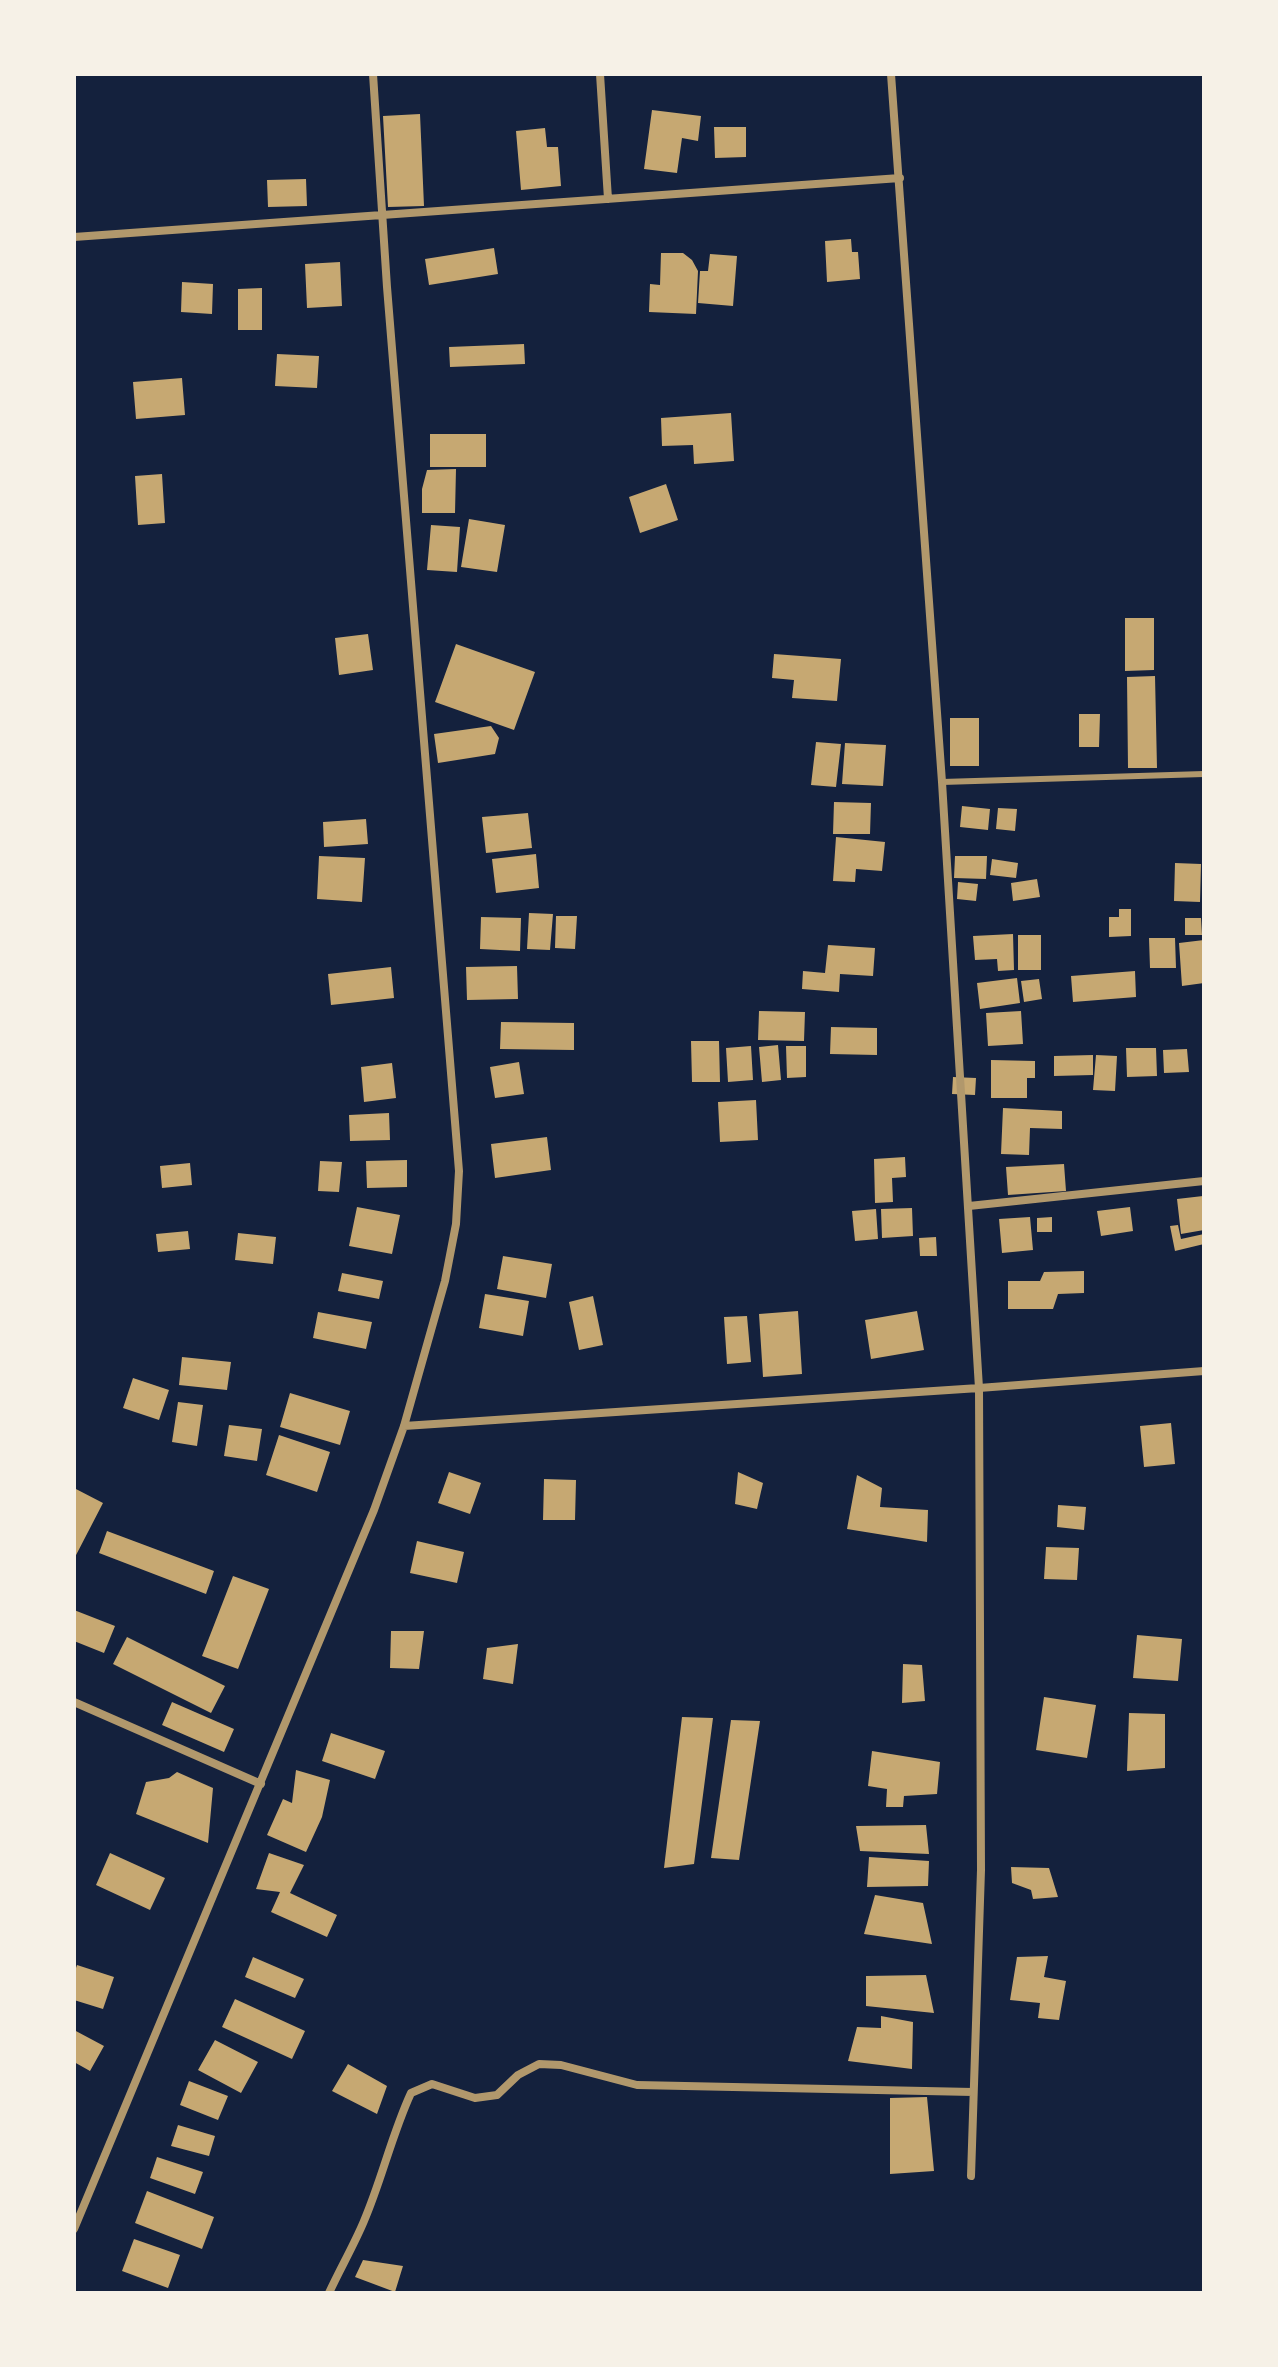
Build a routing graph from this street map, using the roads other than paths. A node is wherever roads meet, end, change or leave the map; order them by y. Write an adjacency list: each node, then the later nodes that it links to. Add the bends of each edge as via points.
1 (373, 74): 6 (street)
2 (600, 74): 5 (street)
3 (891, 74): 4 (street)
4 (900, 178): 5 (street); 9 (street)
5 (608, 199): 6 (street)
6 (383, 215): 7 (street); 14 (street, via 459,1171 445,1281)
7 (74, 237)
8 (1204, 774): 9 (lane)
9 (942, 782): 11 (street)
10 (1204, 1181): 11 (street)
11 (969, 1206): 13 (street)
12 (1204, 1371): 13 (street)
13 (979, 1388): 14 (street); 17 (street, via 981,1870)
14 (404, 1426): 16 (street)
15 (74, 1702): 16 (street)
16 (261, 1784): 19 (street)
17 (973, 2092): 18 (street); 20 (street, via 637,2085 539,2064 497,2095 475,2098 432,2084 411,2093 364,2221)
18 (971, 2176)
19 (74, 2229)
20 (329, 2293)

